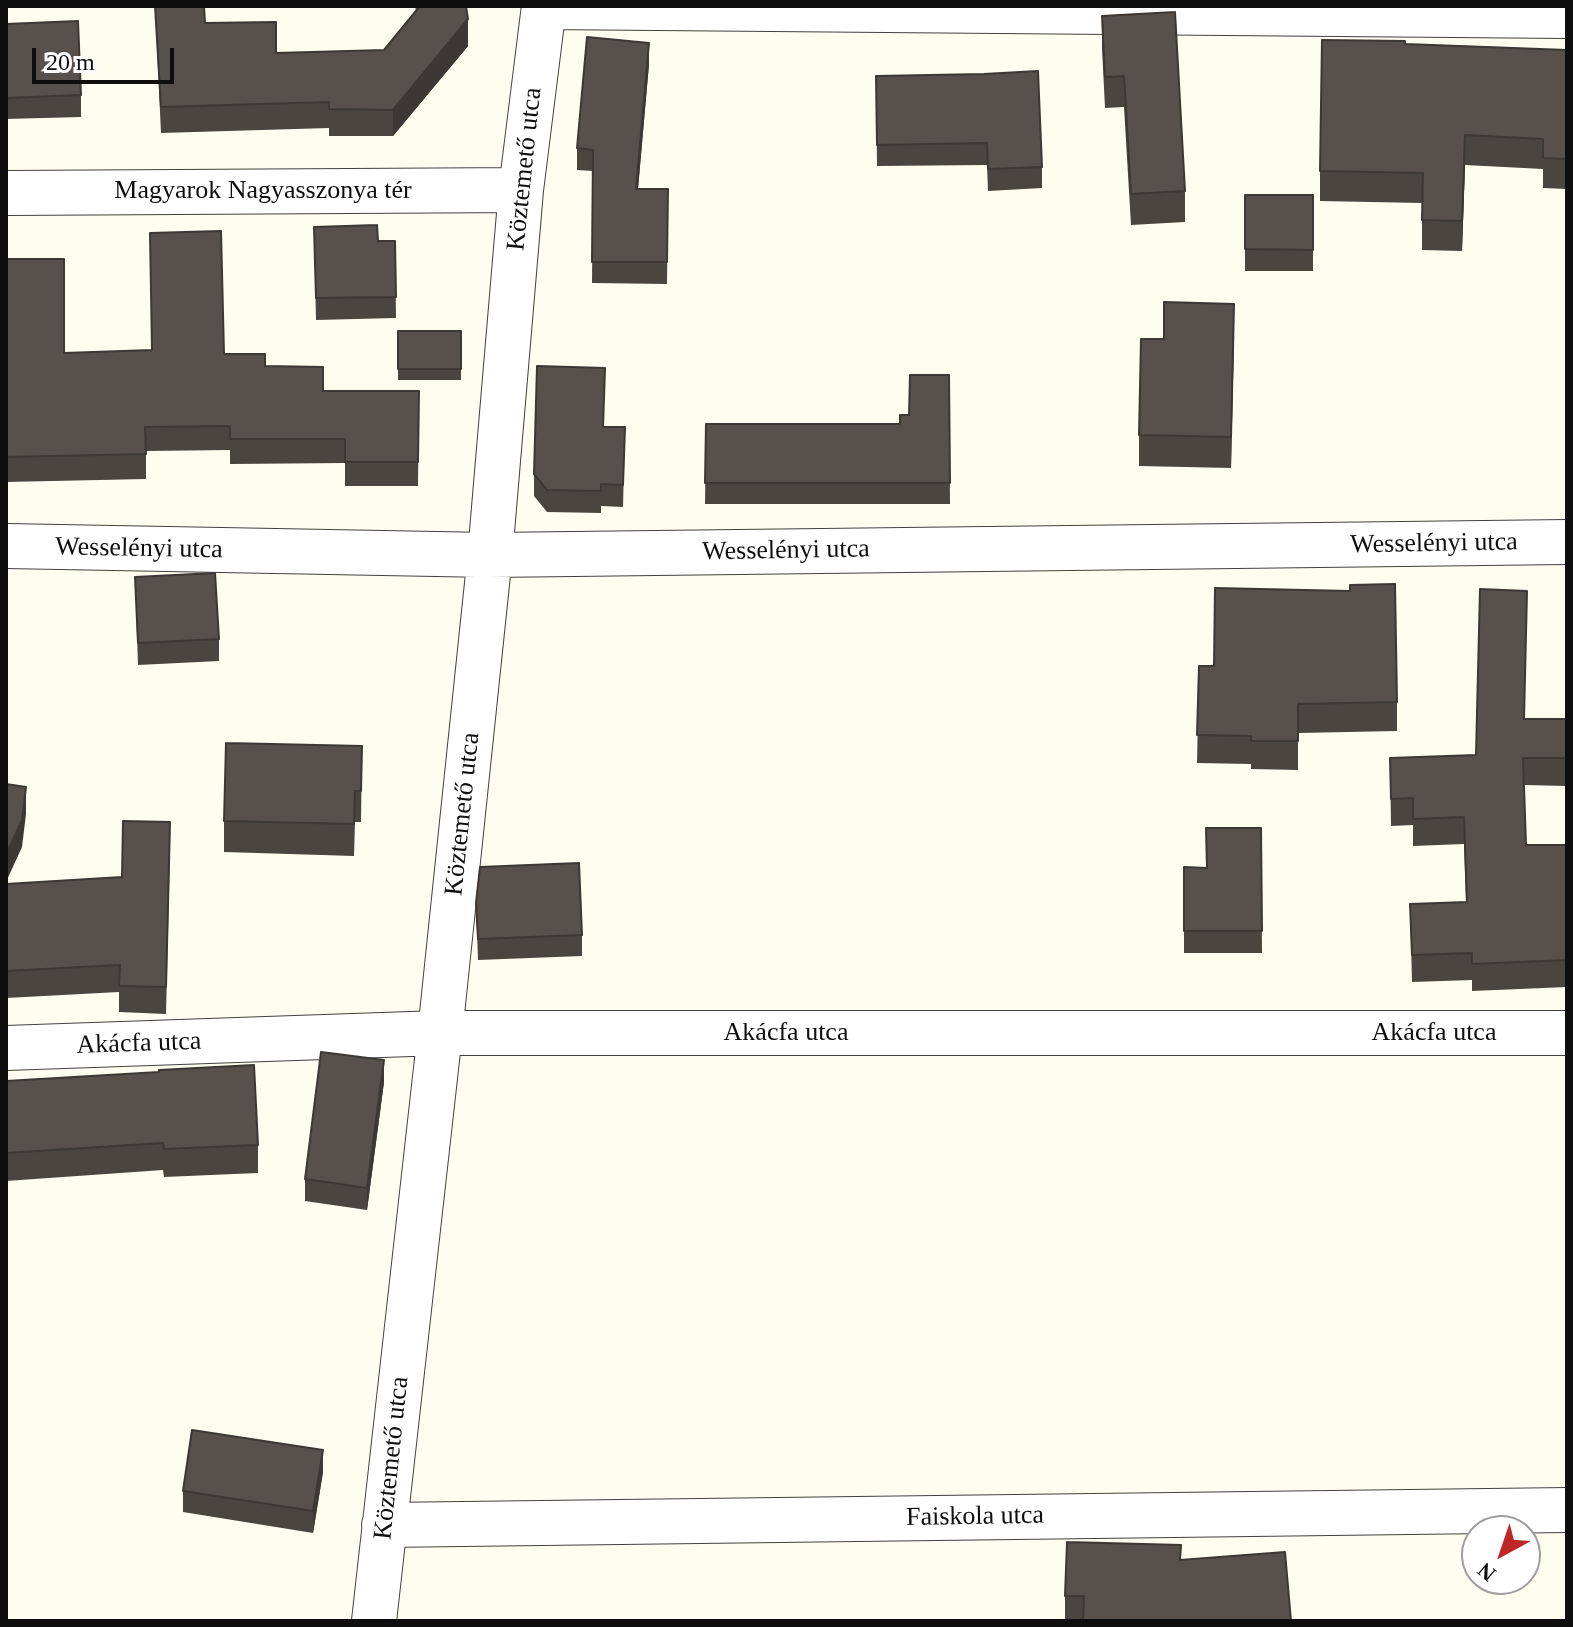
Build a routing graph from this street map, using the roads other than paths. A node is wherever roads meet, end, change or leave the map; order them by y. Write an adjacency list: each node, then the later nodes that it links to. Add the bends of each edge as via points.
1 (544, 6): 2 (street); 3 (street, Köztemető utca)
2 (1567, 16)
3 (521, 190): 4 (street, Magyarok Nagyasszonya tér); 7 (street, Köztemető utca)
4 (6, 193)
5 (1567, 542): 7 (street, Wesselényi utca)
6 (6, 546): 7 (street, Wesselényi utca)
7 (490, 555): 8 (street, Köztemető utca)
8 (440, 1033): 9 (street, Akácfa utca); 10 (street, Akácfa utca); 12 (street, Köztemető utca)
9 (1567, 1033)
10 (6, 1048)
11 (1567, 1510): 12 (street, Faiskola utca)
12 (384, 1525): 13 (street, Köztemető utca)
13 (374, 1621)

